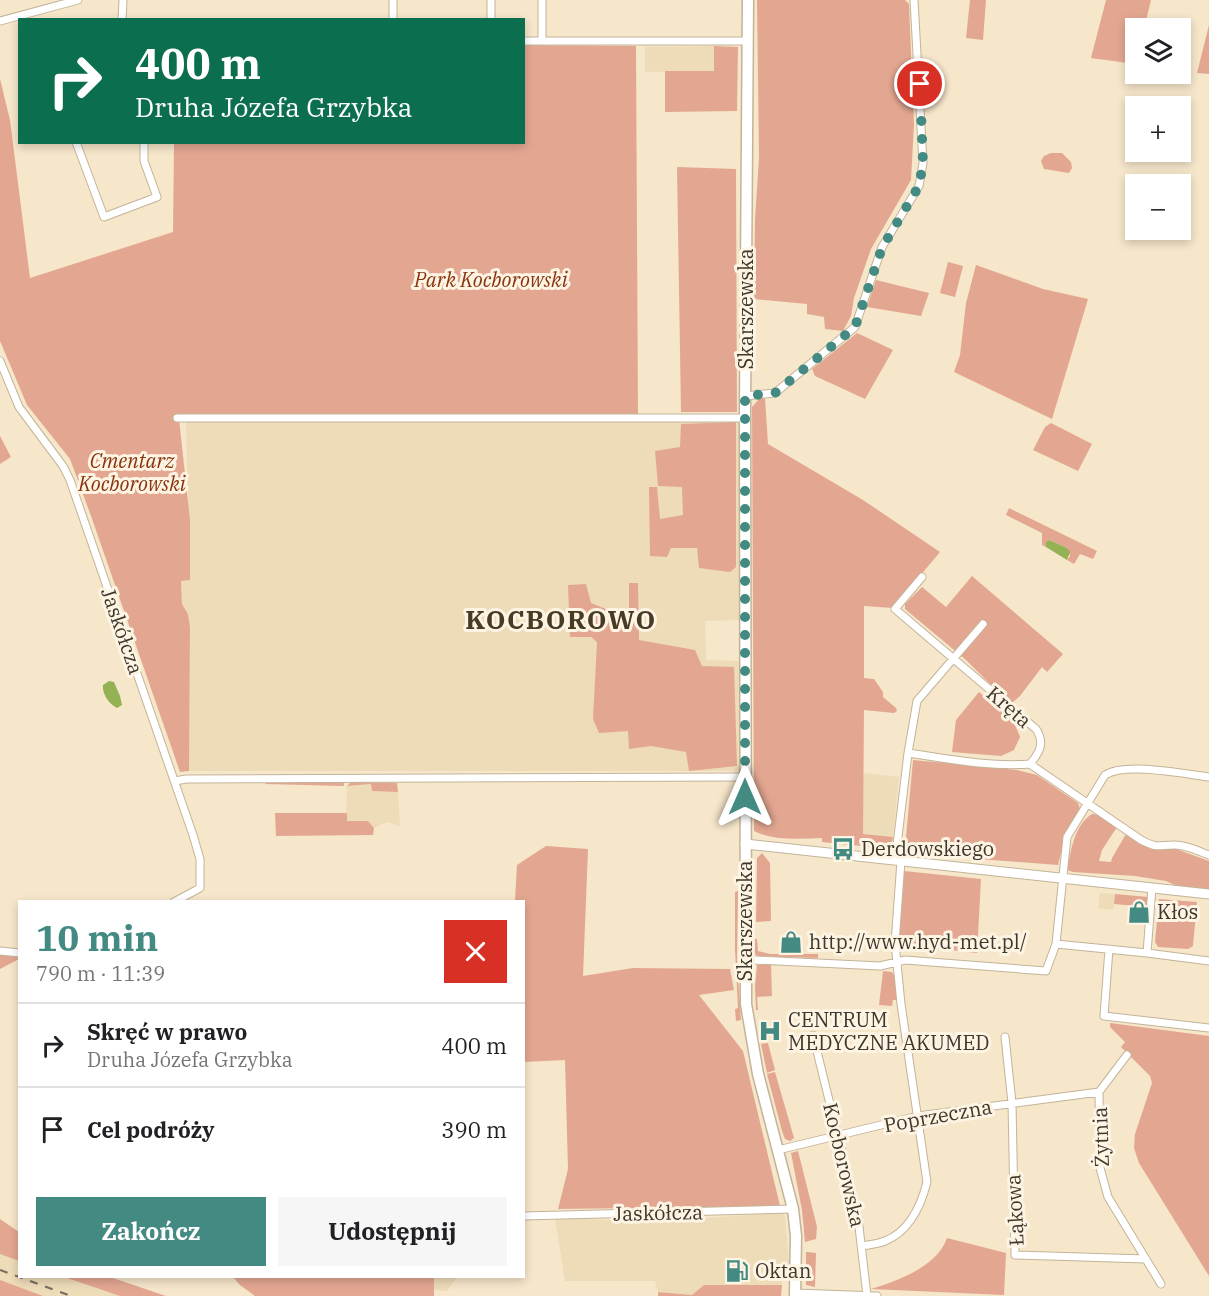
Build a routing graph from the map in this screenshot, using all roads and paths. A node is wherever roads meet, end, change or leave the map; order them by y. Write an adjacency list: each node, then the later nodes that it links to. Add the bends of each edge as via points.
1 (78, 0): 11 (street)
2 (123, 0): 8 (street)
3 (393, 0): 9 (street)
4 (491, 0): 10 (street)
5 (542, 0): 13 (street)
6 (748, 0): 14 (main road, Skarszewska)
7 (914, 0): 18 (street, via 923,163 919,186 882,248 855,327 775,393)
8 (122, 18)
9 (393, 18)
10 (491, 18)
11 (0, 21)
12 (525, 41): 13 (street)
13 (542, 41): 14 (street)
14 (747, 41): 18 (main road, Skarszewska)
15 (77, 144): 16 (street, via 104,217 156,196 144,161)
16 (144, 144)
17 (0, 360): 28 (street, Jaskółcza, via 19,407 70,480)
18 (745, 396): 20 (main road, Skarszewska)
19 (177, 418): 20 (street)
20 (745, 418): 26 (main road, Skarszewska)
21 (922, 577): 23 (street, Kręta, via 895,609)
22 (983, 624): 23 (street)
23 (952, 658): 24 (street, via 918,700); 25 (street, Kręta, via 1036,729 1041,747)
24 (908, 753): 25 (street); 32 (street, via 897,845)
25 (1030, 764): 29 (street)
26 (745, 777): 28 (street); 30 (main road, Skarszewska)
27 (1209, 777): 29 (street, via 1161,770 1111,772)
28 (175, 781): 36 (street, Jaskółcza, via 200,860 201,881 200,888)
29 (1088, 803): 31 (street, via 1156,848 1174,845); 33 (street, via 1067,837)
30 (745, 844): 32 (street); 42 (main road, Skarszewska)
31 (1209, 855)
32 (901, 861): 33 (street); 43 (street)
33 (1062, 879): 34 (street); 37 (street)
34 (1152, 888): 35 (street); 41 (street)
35 (1209, 894)
36 (178, 900)
37 (1056, 944): 38 (street); 43 (street, via 1046,971)
38 (1109, 949): 41 (street); 45 (street, via 1104,1016)
39 (0, 951): 40 (street)
40 (18, 953)
41 (1147, 953): 44 (street)
42 (745, 961): 43 (street, via 879,966); 53 (main road, Skarszewska, via 752,1043)
43 (897, 962): 51 (street)
44 (1209, 962)
45 (1209, 1028)
46 (813, 1035): 52 (street, Kocborowska)
47 (1005, 1037): 50 (street, Łąkowa)
48 (1127, 1055): 49 (street, Żytnia)
49 (1099, 1092): 50 (street, Poprzeczna); 57 (street, Żytnia, via 1104,1188)
50 (1012, 1103): 51 (street, Poprzeczna); 57 (street, Łąkowa, via 1015,1255)
51 (918, 1116): 52 (street, Poprzeczna); 56 (street, via 927,1182 922,1203 906,1227 885,1241)
52 (838, 1135): 53 (street, Poprzeczna); 56 (street, Kocborowska)
53 (778, 1150): 54 (main road, Skarszewska)
54 (793, 1209): 55 (street, Jaskółcza); 59 (main road, Skarszewska)
55 (525, 1216)
56 (861, 1246): 60 (street, Kocborowska)
57 (1146, 1259): 58 (street, Żytnia)
58 (1161, 1284)
59 (795, 1295): 60 (street)
60 (867, 1296): 61 (street)
61 (877, 1296)

